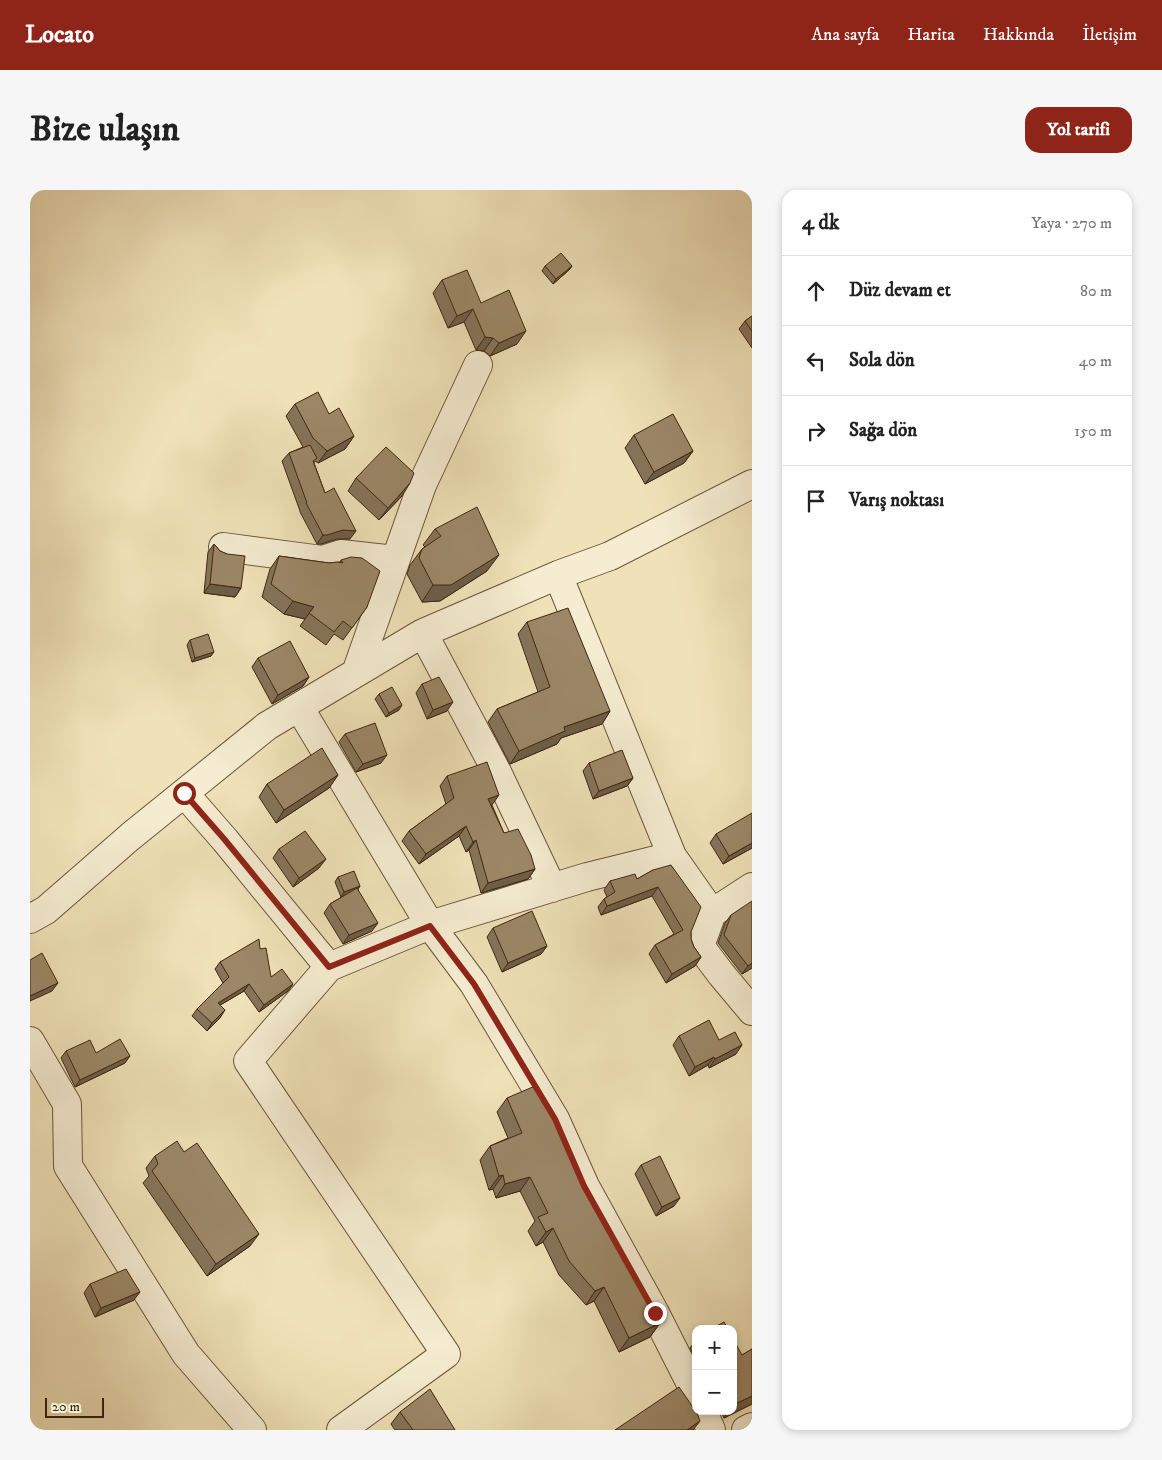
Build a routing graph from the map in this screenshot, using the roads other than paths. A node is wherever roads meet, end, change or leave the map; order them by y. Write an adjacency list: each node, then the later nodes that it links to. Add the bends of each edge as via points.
1 (478, 365): 4 (street, via 422,485)
2 (752, 484): 5 (street, via 610,556)
3 (223, 547): 4 (street, via 322,560 341,554)
4 (395, 560): 7 (street)
5 (558, 575): 6 (street); 10 (street)
6 (423, 633): 7 (street); 12 (street, via 497,772)
7 (356, 673): 8 (street)
8 (299, 707): 9 (street, via 267,726); 15 (street)
9 (184, 793): 14 (street, via 46,910); 16 (street)
10 (672, 856): 12 (street); 13 (street)
11 (752, 887): 13 (street)
12 (552, 888): 15 (street)
13 (712, 913): 17 (street, via 700,946)
14 (30, 919)
15 (430, 926): 16 (street); 19 (street, via 474,984 555,1119 584,1186)
16 (329, 967): 23 (street, via 248,1061 446,1354)
17 (750, 1003)
18 (30, 1041): 22 (street, via 67,1104 68,1166 186,1354)
19 (692, 1386)
20 (705, 1415): 24 (street)
21 (752, 1427): 25 (street)
22 (252, 1430)
23 (341, 1430)
24 (711, 1430)
25 (746, 1430)

